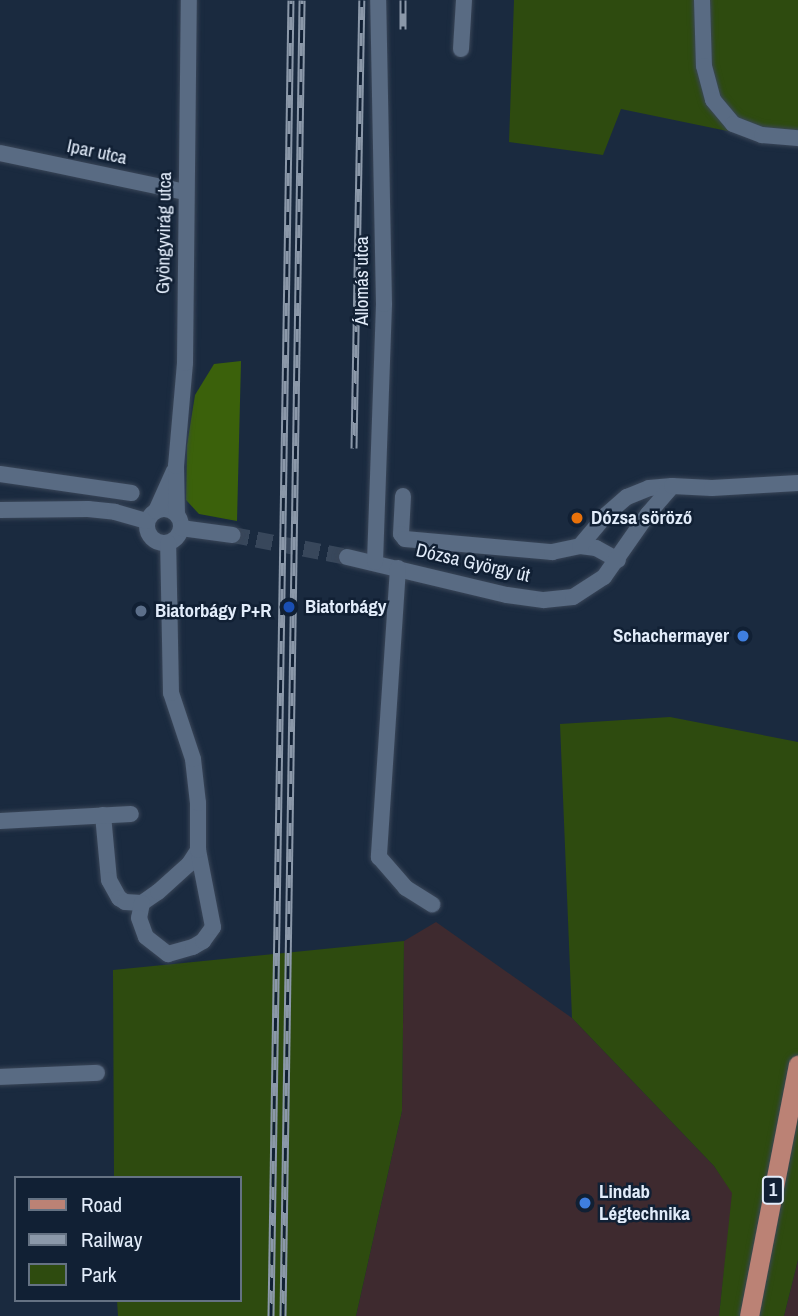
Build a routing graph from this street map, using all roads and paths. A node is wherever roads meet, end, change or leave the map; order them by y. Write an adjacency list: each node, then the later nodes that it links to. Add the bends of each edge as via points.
1 (189, 0): 8 (street, Gyöngyvirág utca)
2 (378, 0): 25 (street, Állomás utca, via 384,304)
3 (464, 0): 5 (street)
4 (702, 0): 6 (street, via 704,66 713,100 733,124 762,135)
5 (461, 49)
6 (798, 138)
7 (0, 153): 8 (street, Ipar utca)
8 (186, 192): 9 (street, Gyöngyvirág utca, via 185,363)
9 (176, 466): 18 (street, Gyöngyvirág utca); 19 (street, Gyöngyvirág utca)
10 (0, 474): 13 (street)
11 (798, 483): 12 (street)
12 (672, 486): 22 (street, via 649,488 627,497); 24 (street, Dózsa György út)
13 (91, 487): 14 (street); 16 (street)
14 (132, 493)
15 (402, 496): 22 (street, Dózsa György út, via 401,534 405,539 552,552)
16 (88, 509): 17 (street); 18 (street)
17 (0, 510)
18 (152, 516): 19 (street, via 165,509); 21 (street, via 151,538)
19 (179, 522): 20 (street); 21 (street, via 174,540)
20 (233, 535)
21 (167, 543): 30 (street, via 172,694 193,759)
22 (580, 547): 24 (street, Dózsa György út, via 596,548)
23 (347, 557): 25 (street, Dózsa György út)
24 (618, 560): 26 (street, Dózsa György út, via 589,590 544,600)
25 (375, 562): 26 (street, Dózsa György út)
26 (398, 568): 32 (street, via 379,857 406,888)
27 (131, 814): 28 (street)
28 (103, 815): 29 (street); 31 (street, via 109,880 125,902)
29 (0, 821)
30 (198, 850): 31 (street, via 159,892); 31 (street, via 213,927 203,941 168,954 146,937 139,918)
31 (142, 903)
32 (432, 904)
33 (798, 1065): 36 (main road, 1)
34 (97, 1073): 35 (street)
35 (0, 1077)
36 (749, 1316)

